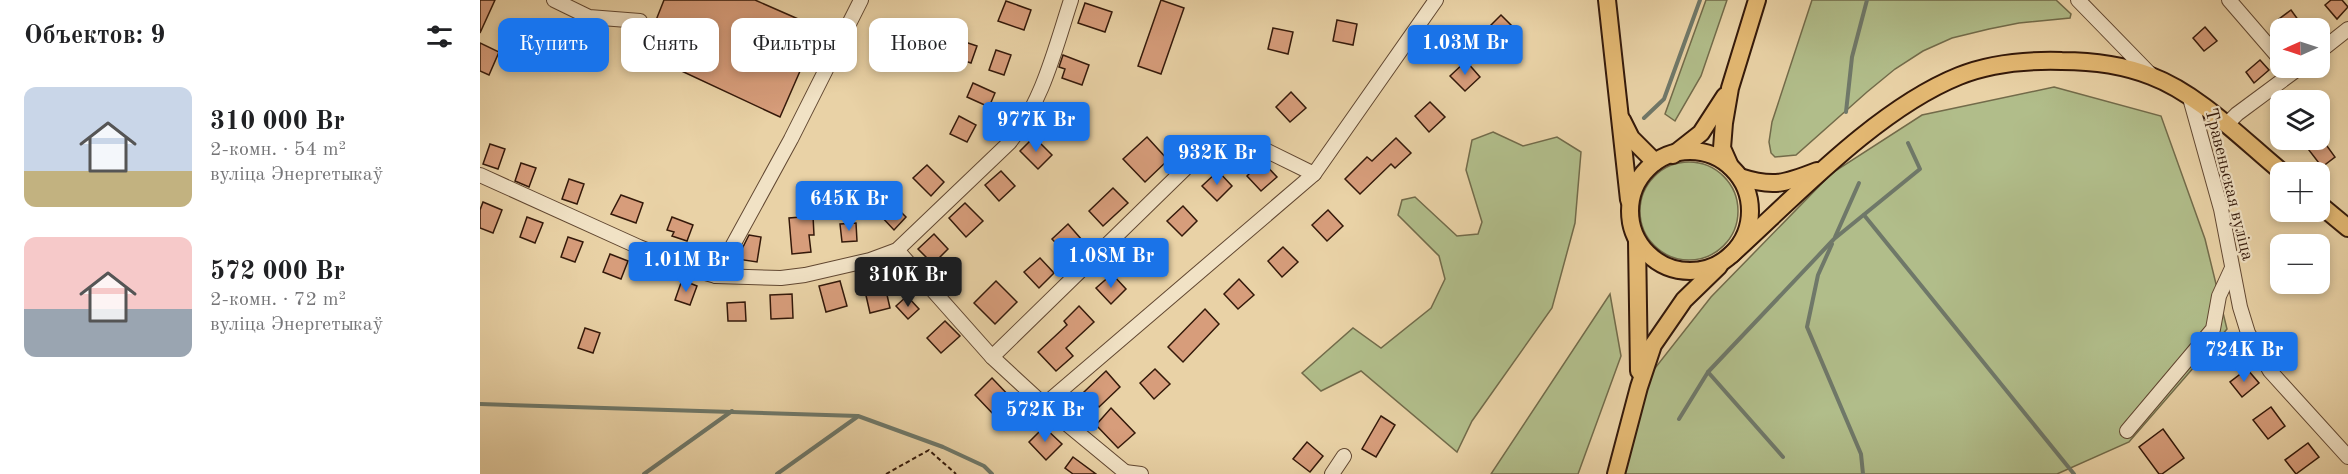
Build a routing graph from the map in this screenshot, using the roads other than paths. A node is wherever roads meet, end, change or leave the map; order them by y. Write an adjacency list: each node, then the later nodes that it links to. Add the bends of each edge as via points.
1 (554, 0): 9 (street, via 589,17)
2 (861, 0): 33 (street, via 791,140)
3 (1071, 0): 30 (street, via 1038,96 1023,127)
4 (1436, 0): 24 (street)
5 (1607, 0): 17 (main road)
6 (1757, 0): 15 (main road)
7 (2078, 0): 13 (street)
8 (2229, 0): 12 (street)
9 (621, 20)
10 (2348, 29): 11 (street)
11 (2330, 43)
12 (2270, 47)
13 (2152, 76): 16 (main road); 22 (main road, via 2120,66 2079,61 2022,62 1960,75 1905,105)
14 (2282, 78): 18 (street)
15 (1730, 88): 19 (main road, via 1701,133); 23 (main road, via 1722,148)
16 (2190, 98): 18 (main road); 32 (street, Травеньская вуліца, via 2221,209)
17 (1619, 113): 20 (main road, via 1631,138); 26 (main road)
18 (2226, 125): 21 (main road)
19 (1673, 155): 20 (main road); 23 (main road, via 1718,157)
20 (1655, 162): 26 (main road, via 1642,174)
21 (2270, 162)
22 (1827, 167): 23 (main road, via 1785,183 1757,182); 31 (main road)
23 (1736, 172): 31 (main road, via 1748,193 1749,218 1742,242)
24 (1314, 174): 34 (street, via 1253,144 1196,158); 36 (street)
25 (480, 175): 33 (street, via 639,247)
26 (1630, 206): 29 (main road)
27 (2330, 213): 28 (main road)
28 (2348, 228)
29 (1637, 240): 31 (main road, via 1647,254 1676,270 1709,268); 35 (main road)
30 (897, 250): 33 (street, via 805,275); 34 (street)
31 (1727, 258): 35 (main road, via 1684,300 1653,345)
32 (2232, 268): 37 (street, via 2219,296 2213,329); 39 (street, Травеньская вуліца, via 2248,333 2265,362)
33 (716, 276)
34 (993, 357): 36 (street)
35 (1639, 387): 43 (main road)
36 (1044, 405): 40 (street)
37 (2127, 430)
38 (1344, 456): 42 (street)
39 (2348, 457)
40 (1125, 473): 41 (street)
41 (1141, 474)
42 (1332, 474)
43 (1616, 474)

